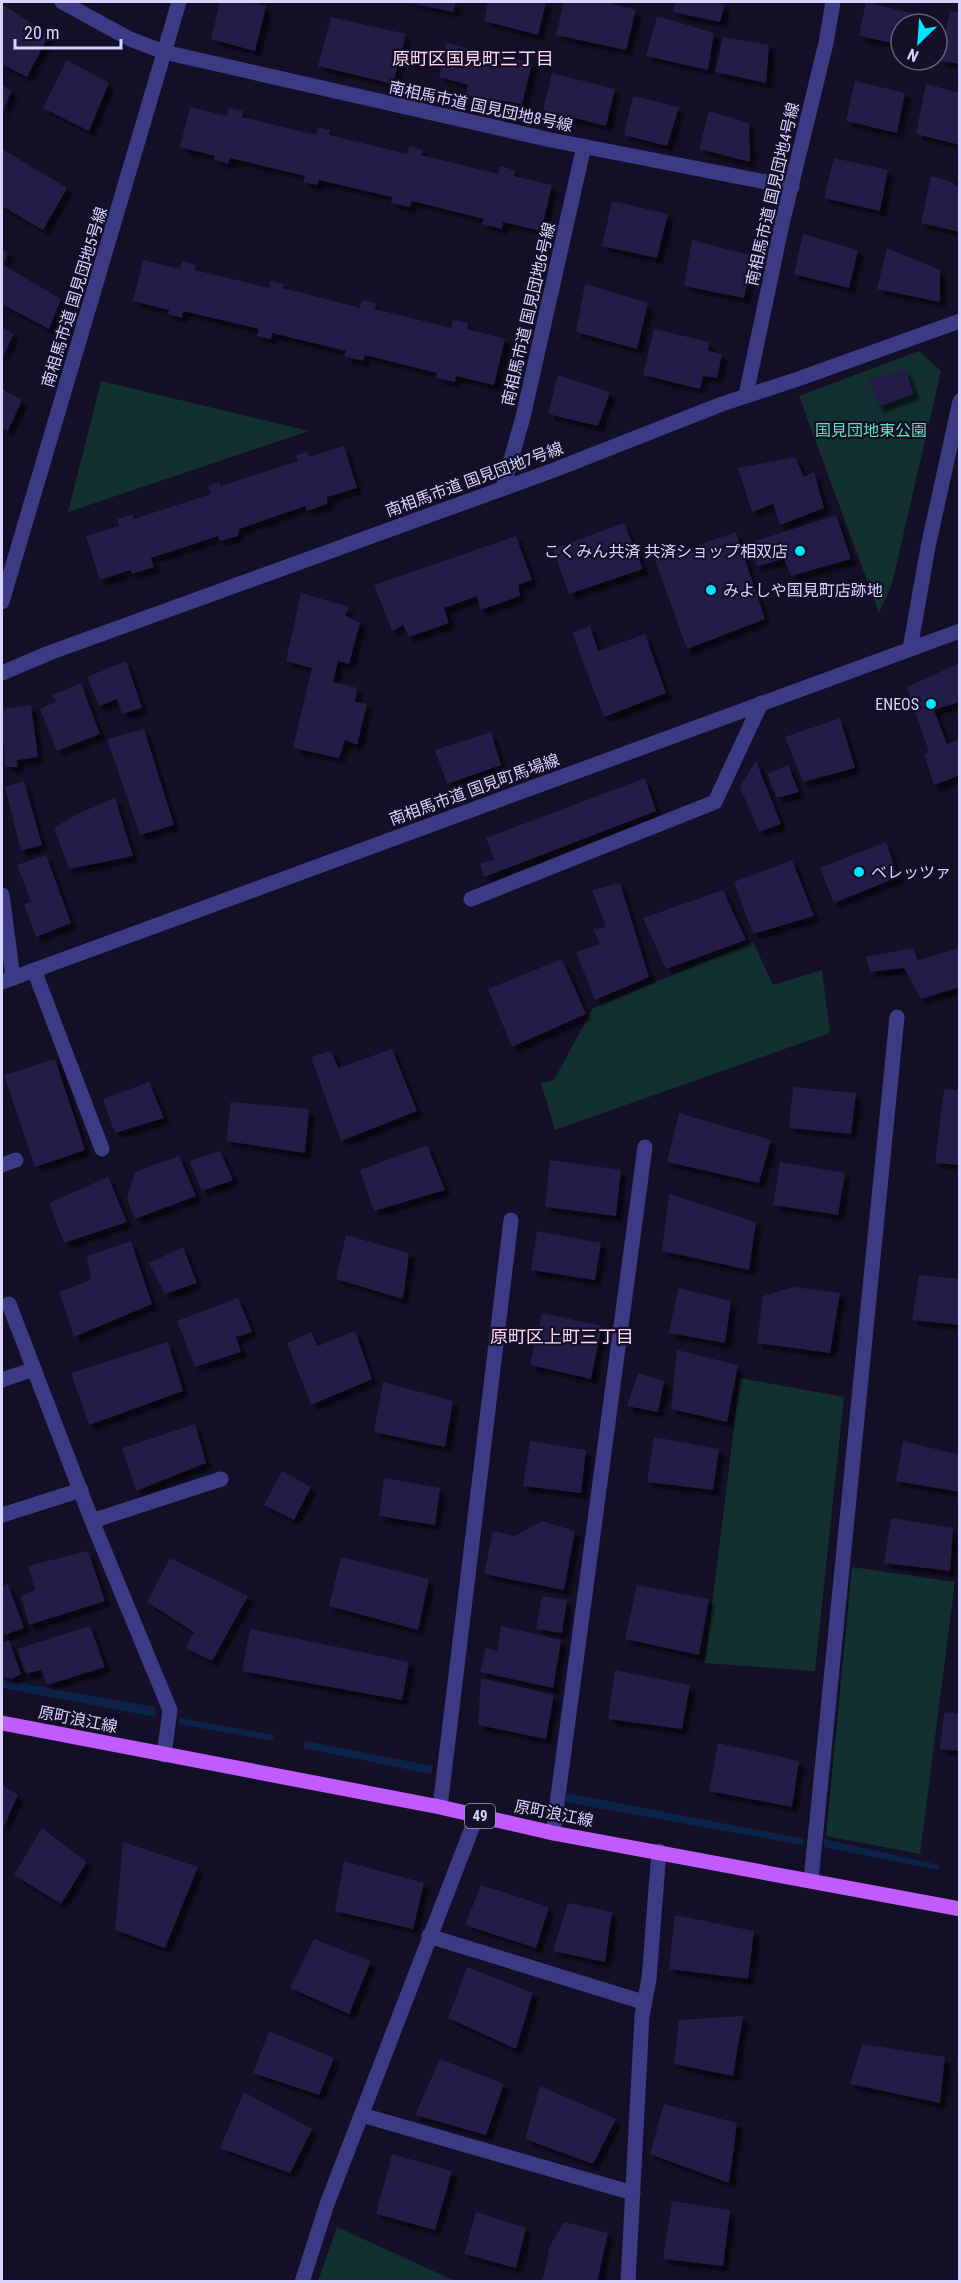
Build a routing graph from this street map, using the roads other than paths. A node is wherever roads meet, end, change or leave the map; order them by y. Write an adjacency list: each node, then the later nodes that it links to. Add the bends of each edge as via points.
1 (62, 2): 4 (street, 南相馬市道 国見団地8号線, via 130,39)
2 (178, 2): 4 (street, 南相馬市道 国見団地5号線)
3 (828, 3): 6 (street, 南相馬市道 国見団地4号線, via 826,43)
4 (164, 52): 5 (street, 南相馬市道 国見団地8号線); 11 (street, 南相馬市道 国見団地5号線)
5 (584, 146): 6 (street, 南相馬市道 国見団地8号線); 10 (street, 南相馬市道 国見団地6号線, via 523,417)
6 (792, 187): 8 (street, 南相馬市道 国見団地4号線)
7 (960, 321): 8 (street, 南相馬市道 国見団地7号線)
8 (746, 395): 10 (street, 南相馬市道 国見団地7号線)
9 (960, 401): 13 (street)
10 (503, 488): 14 (street, 南相馬市道 国見団地7号線)
11 (2, 602)
12 (960, 631): 13 (street, 南相馬市道 国見町馬場線)
13 (910, 650): 15 (street, 南相馬市道 国見町馬場線)
14 (2, 673)
15 (760, 703): 17 (street, via 715,802); 18 (street, 南相馬市道 国見町馬場線)
16 (2, 895): 19 (street)
17 (471, 900)
18 (34, 970): 19 (street, 南相馬市道 国見町馬場線); 22 (street)
19 (7, 980)
20 (897, 1017): 37 (street)
21 (645, 1147): 35 (street)
22 (102, 1149)
23 (512, 1221): 33 (street)
24 (9, 1304): 25 (street)
25 (34, 1369): 26 (street); 28 (street)
26 (2, 1380)
27 (221, 1479): 30 (street)
28 (81, 1490): 29 (street); 30 (street)
29 (2, 1515)
30 (92, 1521): 32 (street, via 170,1710)
31 (2, 1723): 32 (main road, 原町浪江線 / 49)
32 (164, 1755): 33 (main road, 原町浪江線 / 49)
33 (440, 1807): 34 (main road, 原町浪江線 / 49)
34 (477, 1815): 35 (main road, 原町浪江線 / 49); 39 (street)
35 (553, 1833): 36 (main road, 原町浪江線 / 49)
36 (659, 1851): 37 (main road, 原町浪江線 / 49); 40 (street, via 649,1979)
37 (811, 1880): 38 (main road, 原町浪江線 / 49)
38 (960, 1909)
39 (429, 1936): 40 (street); 41 (street)
40 (643, 2002): 42 (street)
41 (362, 2115): 42 (street); 43 (street)
42 (633, 2193): 44 (street)
43 (302, 2282)
44 (628, 2282)

